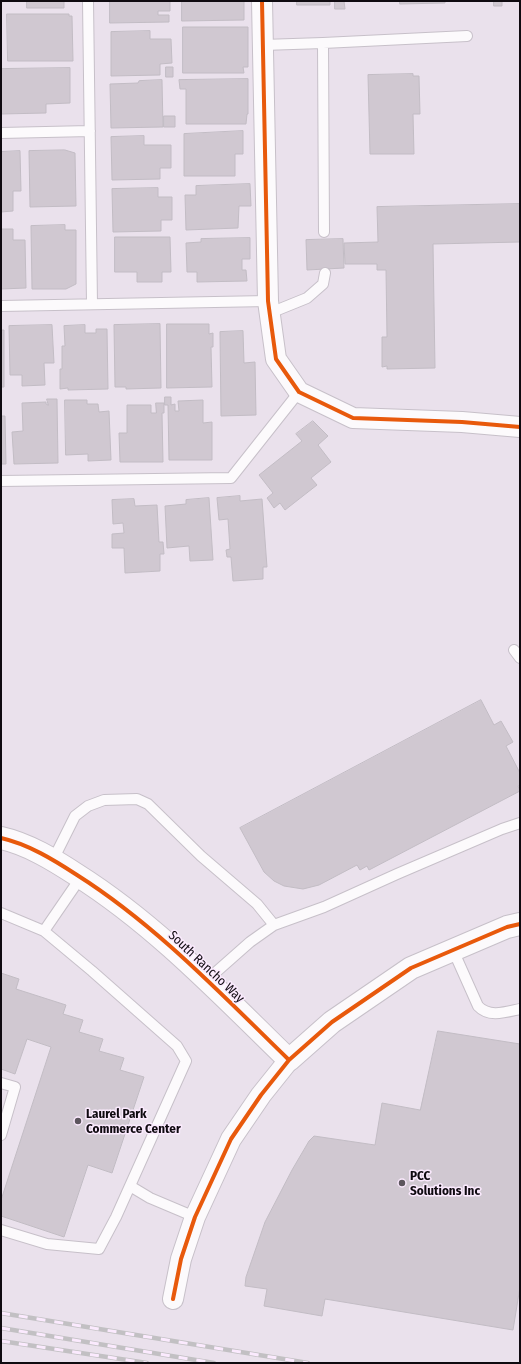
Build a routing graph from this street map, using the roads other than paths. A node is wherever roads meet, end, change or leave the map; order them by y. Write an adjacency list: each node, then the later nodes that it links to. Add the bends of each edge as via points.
1 (88, 1): 6 (lane)
2 (262, 1): 5 (street)
3 (468, 36): 4 (lane)
4 (323, 44): 5 (lane); 8 (lane)
5 (263, 45): 12 (street)
6 (90, 131): 7 (lane); 10 (lane)
7 (1, 133)
8 (324, 232)
9 (325, 273): 12 (lane, via 323,284 307,298)
10 (92, 304): 11 (lane); 12 (lane)
11 (1, 306)
12 (269, 307): 13 (street, via 276,359)
13 (299, 392): 14 (street, via 353,418); 15 (lane, via 231,478)
14 (520, 427)
15 (1, 481)
16 (520, 823): 22 (lane, via 324,907)
17 (1, 838): 18 (street, South Rancho Way)
18 (53, 860): 19 (street, South Rancho Way); 22 (lane, via 75,816 88,806 104,800 137,799 148,804 257,904)
19 (81, 877): 23 (lane); 25 (street, South Rancho Way, via 164,940)
20 (1, 913): 23 (lane)
21 (520, 924): 24 (street)
22 (274, 925): 25 (lane, via 250,942)
23 (44, 931): 30 (lane, via 177,1046 186,1061)
24 (453, 950): 26 (lane, via 483,1012 503,1013); 27 (street, via 411,968 332,1022)
25 (207, 980): 27 (street, South Rancho Way)
26 (520, 1009)
27 (288, 1060): 31 (street, via 231,1140)
28 (1, 1083): 29 (lane, via 15,1088)
29 (1, 1135)
30 (130, 1186): 31 (lane, via 150,1198); 32 (lane, via 99,1249 47,1244)
31 (195, 1217): 33 (street, via 181,1259)
32 (1, 1230)
33 (173, 1299)

